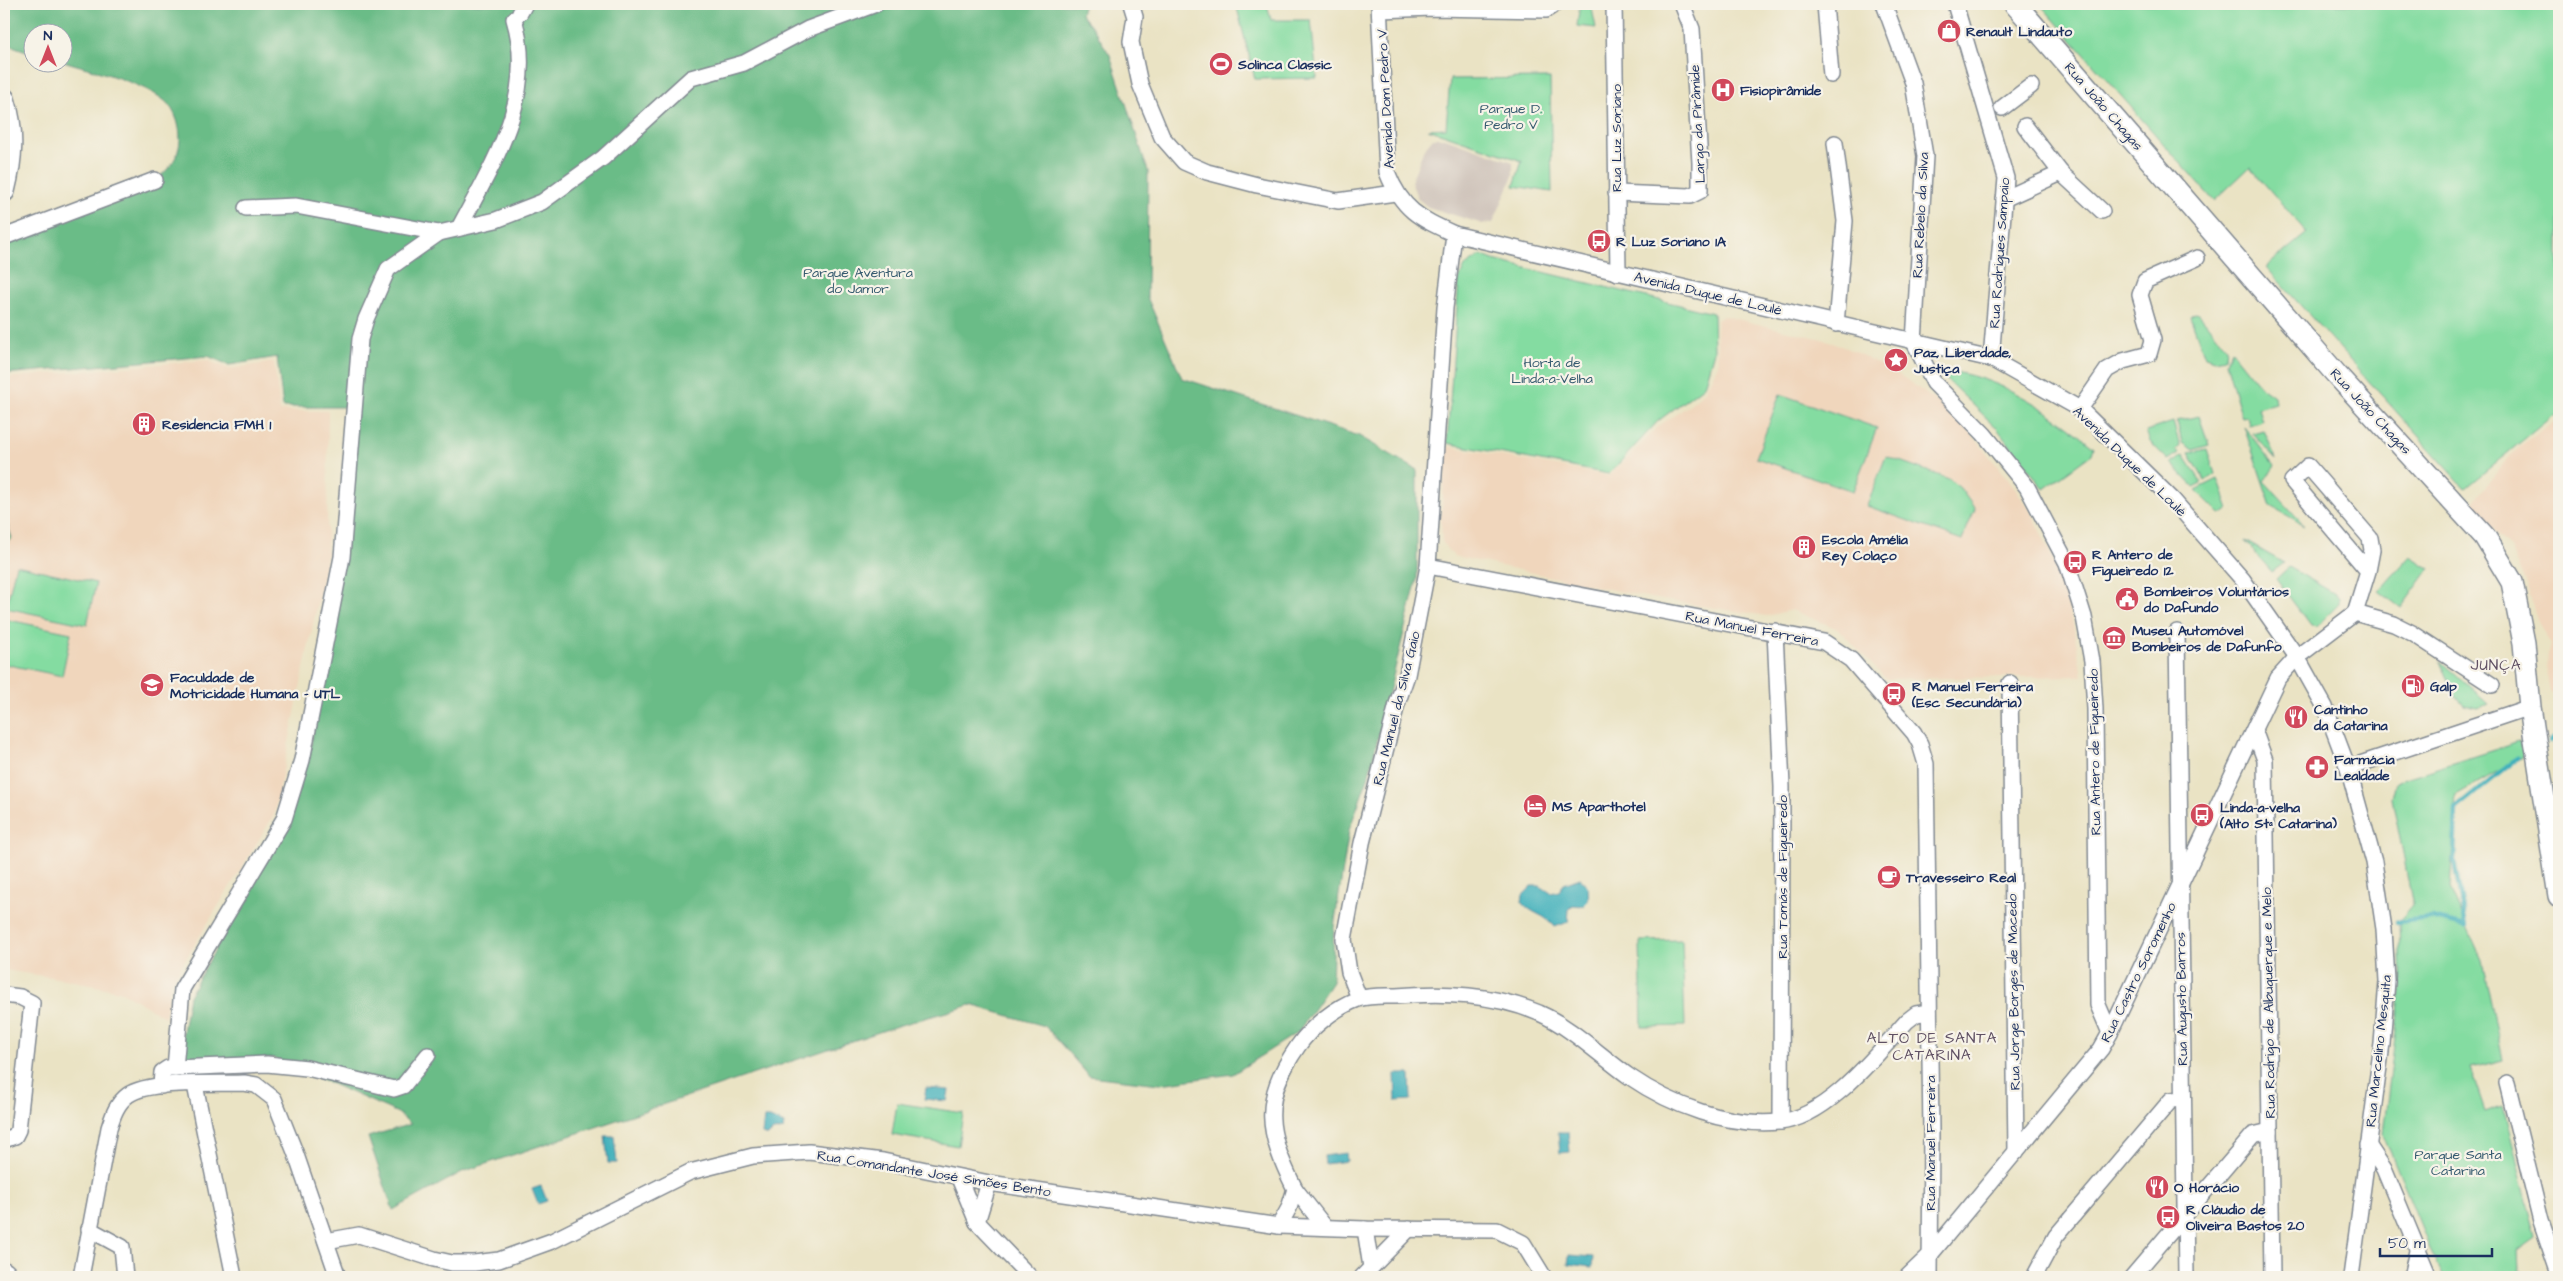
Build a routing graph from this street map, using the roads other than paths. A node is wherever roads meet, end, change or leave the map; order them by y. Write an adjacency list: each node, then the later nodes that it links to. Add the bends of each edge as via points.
1 (876, 4): 27 (street, via 808,29 744,64 690,78 604,158 542,202 496,220)
2 (1131, 4): 22 (street, via 1135,17 1131,42 1140,84 1162,136 1184,162 1207,172 1257,185 1338,202)
3 (1555, 4): 10 (street, via 1546,10)
4 (1614, 4): 23 (street, Rua Luz Soriano)
5 (1682, 4): 23 (street, Largo da Pirâmide, via 1692,29 1700,191 1690,196)
6 (1824, 4): 13 (street)
7 (1884, 4): 34 (street, Rua Rebelo da Silva, via 1913,83 1925,156)
8 (1955, 4): 24 (street, Rua Rodrigues Sampaio, via 2006,178)
9 (2015, 4): 45 (street, Rua João Chagas, via 2336,374 2485,537 2512,582 2524,643)
10 (1433, 6): 11 (street)
11 (1380, 7): 22 (street, Avenida Dom Pedro V, via 1387,172)
12 (520, 12): 27 (street, via 522,59 513,120)
13 (1831, 74)
14 (2031, 86): 16 (street)
15 (4, 99): 21 (street, via 12,134 11,162)
16 (2002, 108)
17 (2025, 126): 19 (street)
18 (1835, 142): 33 (street, via 1844,221)
19 (2061, 173): 24 (street); 26 (street)
20 (155, 180): 30 (street)
21 (4, 191)
22 (1395, 193): 29 (street, Avenida Duque de Loulé, via 1421,219)
23 (1616, 194): 32 (street, Rua Luz Soriano)
24 (2004, 200): 35 (street, Rua Rodrigues Sampaio)
25 (246, 208): 28 (street, via 296,206)
26 (2102, 210)
27 (459, 228): 28 (street)
28 (439, 233): 56 (street, via 388,269 366,319 360,339 342,557 302,760 284,819 182,989)
29 (1454, 234): 32 (street, Avenida Duque de Loulé); 37 (street, Rua Manuel da Silva Gaio, via 1445,308)
30 (4, 237)
31 (2197, 258): 36 (street, via 2145,281 2140,295 2153,340 2149,354 2123,361 2107,370)
32 (1618, 273): 33 (street, Avenida Duque de Loulé)
33 (1836, 324): 34 (street, Avenida Duque de Loulé)
34 (1914, 342): 35 (street, Avenida Duque de Loulé); 54 (street, Rua Antero de Figueiredo, via 1934,383 1984,434 2027,487 2067,563 2084,617 2094,672 2098,1006)
35 (1991, 359): 36 (street, Avenida Duque de Loulé)
36 (2080, 409): 42 (street, Avenida Duque de Loulé, via 2172,499 2243,580)
37 (1428, 566): 40 (street, Rua Manuel Ferreira); 52 (street, Rua Manuel da Silva Gaio, via 1408,674 1397,704 1362,843 1344,939 1349,972)
38 (2368, 571): 38 (street, via 2372,550 2370,538 2308,466 2292,481); 39 (street)
39 (2355, 613): 42 (street); 44 (street, via 2394,624 2412,633)
40 (1775, 631): 53 (street, Rua Manuel Ferreira, via 1824,642 1851,660 1920,744 1926,764); 61 (street, Rua Tomás de Figueiredo, via 1782,787)
41 (2177, 632): 49 (street, Rua Augusto Barros)
42 (2297, 657): 46 (street, Rua Castro Soromenho, via 2278,678); 47 (street, Avenida Duque de Loulé, via 2325,707)
43 (2010, 683): 65 (street, Rua Jorge Borges de Macedo)
44 (2492, 685)
45 (2530, 707): 47 (street); 48 (street, Rua João Chagas)
46 (2254, 730): 49 (street, Rua Castro Soromenho); 62 (street, Rua Rodrigo de Albuquerque e Melo, via 2265,760)
47 (2348, 768): 64 (street, Rua Marcelino Mesquita, via 2374,862 2384,930 2387,981)
48 (2556, 857): 50 (street, Rua João Chagas)
49 (2180, 885): 54 (street, Rua Castro Soromenho); 60 (street, Rua Augusto Barros)
50 (2559, 896)
51 (4, 995): 63 (street, via 20,997 32,1004 19,1121 15,1136)
52 (1359, 998): 61 (street, via 1448,993 1501,1002 1539,1013 1628,1076 1673,1101 1737,1121); 68 (street, via 1304,1037 1278,1082 1271,1127 1277,1152)
53 (1930, 1012): 61 (street, via 1916,1014 1907,1020 1844,1088 1815,1109); 78 (street, Rua Manuel Ferreira)
54 (2110, 1033): 65 (street, Rua Castro Soromenho, via 2090,1065)
55 (428, 1055): 56 (street, via 403,1086 394,1088 277,1065)
56 (175, 1068): 59 (street, via 162,1072)
57 (2507, 1083): 82 (street, via 2541,1220)
58 (196, 1084): 59 (street); 76 (street, via 244,1082 256,1085 274,1099); 79 (street)
59 (161, 1086): 73 (street, via 143,1088 128,1095 113,1115)
60 (2183, 1099): 69 (street, Rua Augusto Barros); 91 (street, via 2170,1100 2068,1221)
61 (1781, 1122)
62 (2270, 1131): 69 (street, via 2253,1135); 94 (street, Rua Rodrigo de Albuquerque e Melo)
63 (4, 1140)
64 (2368, 1145): 77 (street, via 2384,1169); 95 (street, Rua Marcelino Mesquita)
65 (2016, 1152): 78 (street, Rua Castro Soromenho)
66 (959, 1178): 67 (street, Rua Comandante José Simões Bento); 70 (street); 76 (street, Rua Comandante José Simões Bento, via 851,1156 783,1152 690,1172 552,1241 499,1260 452,1263 359,1235)
67 (989, 1183): 70 (street); 71 (street, Rua Comandante José Simões Bento)
68 (1295, 1189): 71 (street); 72 (street)
69 (2185, 1214): 92 (street); 93 (street, Rua Augusto Barros)
70 (977, 1222): 88 (street)
71 (1279, 1226): 72 (street, Rua Comandante José Simões Bento)
72 (1325, 1227): 74 (street, Rua Comandante José Simões Bento)
73 (89, 1228): 85 (street); 86 (street, via 122,1247)
74 (1365, 1229): 75 (street, Rua Comandante José Simões Bento); 80 (street)
75 (1409, 1229): 80 (street); 83 (street, Rua Comandante José Simões Bento, via 1497,1230 1523,1243)
76 (326, 1241): 87 (street)
77 (2417, 1251): 96 (street); 97 (street)
78 (1930, 1255): 89 (street, Rua Castro Soromenho); 90 (street, Rua Manuel Ferreira)
79 (233, 1272)
80 (1367, 1272)
81 (4, 1273): 84 (street)
82 (2559, 1274)
83 (1542, 1276)
84 (8, 1277)
85 (81, 1277)
86 (126, 1277)
87 (338, 1277)
88 (1030, 1277)
89 (1907, 1277)
90 (1930, 1277)
91 (2034, 1277)
92 (2132, 1277)
93 (2186, 1277)
94 (2272, 1277)
95 (2351, 1277)
96 (2411, 1277)
97 (2429, 1277)

